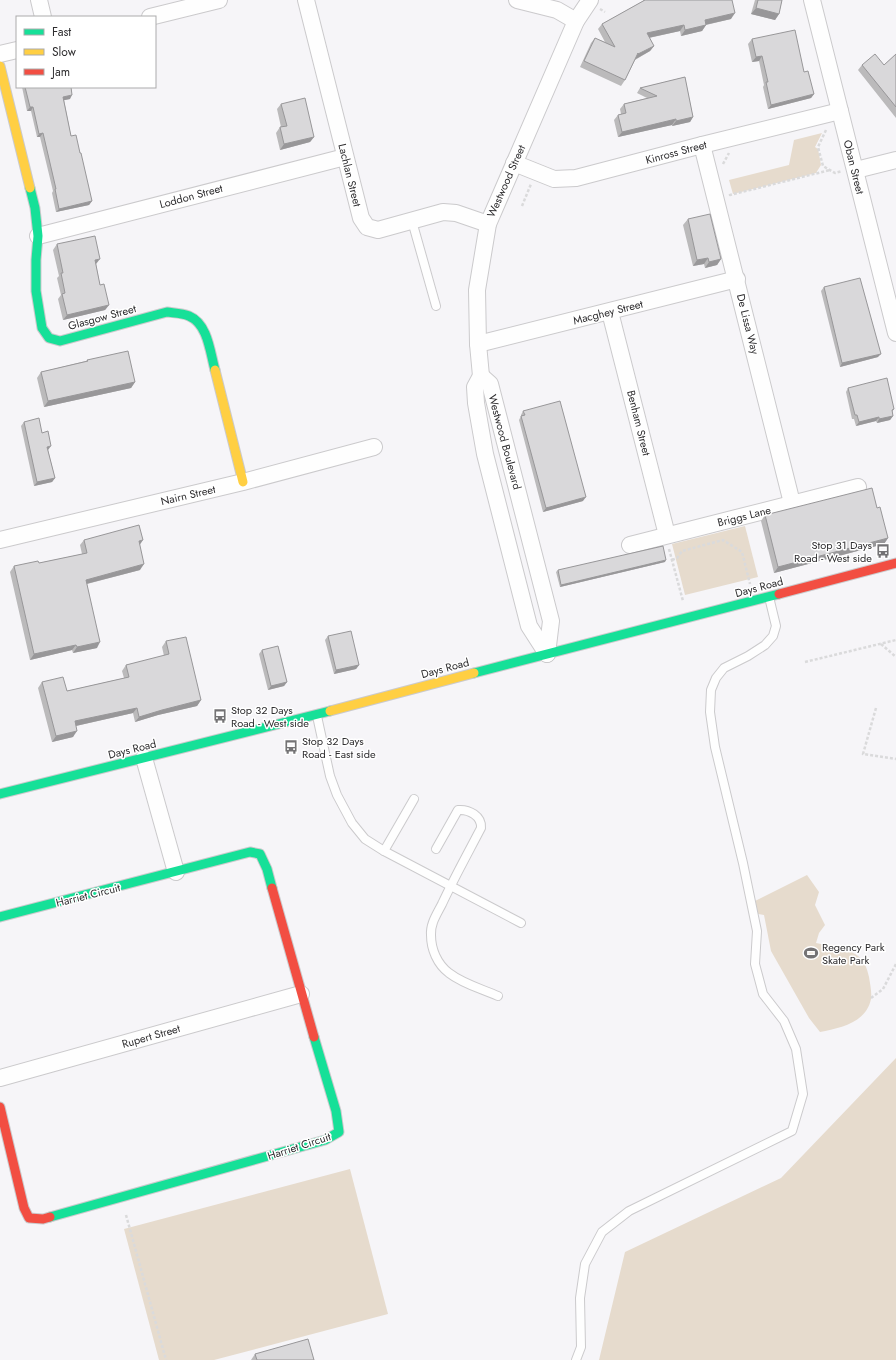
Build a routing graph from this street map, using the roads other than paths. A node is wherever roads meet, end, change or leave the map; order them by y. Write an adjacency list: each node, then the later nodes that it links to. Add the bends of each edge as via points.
1 (39, 0): 7 (street)
2 (219, 0): 8 (street)
3 (306, 0): 15 (street, Lachlan Street)
4 (517, 0): 9 (street, via 557,10)
5 (590, 0): 9 (street, Westwood Street)
6 (812, 0): 13 (street, Oban Street)
7 (43, 16)
8 (154, 16)
9 (576, 21): 17 (street, Westwood Street)
10 (16, 50): 11 (street)
11 (0, 54)
12 (0, 66): 21 (street, Glasgow Street, via 34,208)
13 (840, 111): 14 (street, Kinross Street); 18 (street, Oban Street)
14 (702, 145): 17 (street, Kinross Street, via 576,178 554,179); 22 (street, De Lissa Way)
15 (344, 157): 19 (street, Lachlan Street, via 361,218 367,227 378,230); 21 (street, Loddon Street)
16 (896, 160): 18 (street)
17 (514, 163): 20 (street, Westwood Street)
18 (849, 167): 25 (street, Oban Street)
19 (412, 221): 20 (street, Lachlan Street, via 443,212 456,213); 23 (lane)
20 (488, 224): 26 (street, Westwood Street, via 477,290)
21 (38, 236): 29 (street, Glasgow Street, via 36,291 42,328 50,338 60,340 167,312 184,314 196,319 206,335)
22 (737, 279): 24 (street, Macghey Street); 31 (street, De Lissa Way)
23 (436, 306)
24 (610, 312): 26 (street, Macghey Street); 33 (street, Benham Street)
25 (896, 333)
26 (478, 344): 27 (street, Westwood Street)
27 (481, 376): 36 (street, Westwood Boulevard, via 490,384); 37 (street, Westwood Boulevard, via 476,387 476,403 485,454)
28 (374, 447): 29 (street, Nairn Street)
29 (243, 482): 32 (street, Nairn Street)
30 (858, 487): 31 (street, Briggs Lane)
31 (792, 503): 33 (street, Briggs Lane)
32 (0, 540)
33 (668, 541): 34 (street, Briggs Lane)
34 (630, 545)
35 (896, 563): 38 (street, Days Road)
36 (541, 583): 37 (street, via 528,589); 39 (street, Westwood Boulevard, via 551,621)
37 (519, 587): 39 (street, Westwood Boulevard, via 529,626)
38 (769, 597): 39 (street, Days Road); 54 (lane, via 776,626 773,636 765,645 724,668 711,690 710,712 715,747 757,931 755,964 763,994 784,1021 796,1049 803,1094 792,1131 628,1211 602,1232 585,1264 580,1298 581,1347)
39 (547, 654): 40 (street, Days Road)
40 (317, 715): 41 (street, Days Road); 45 (lane, via 330,776 337,795 352,823 365,839)
41 (144, 758): 42 (street, Days Road); 46 (street)
42 (0, 794)
43 (414, 799): 45 (lane)
44 (436, 849): 47 (lane, via 458,810 468,811 478,818 481,828)
45 (384, 851): 47 (lane)
46 (176, 872): 48 (street, Harriet Circuit); 50 (street, Harriet Circuit, via 250,852 260,854 267,869)
47 (450, 885): 49 (lane); 51 (lane, via 432,924 432,946 436,958 441,966 454,976)
48 (0, 917)
49 (521, 923)
50 (301, 994): 52 (street, Rupert Street); 53 (street, Harriet Circuit, via 336,1111 339,1132 325,1140 43,1219 30,1218 24,1208)
51 (498, 996)
52 (0, 1078)
53 (0, 1107)
54 (576, 1360)

